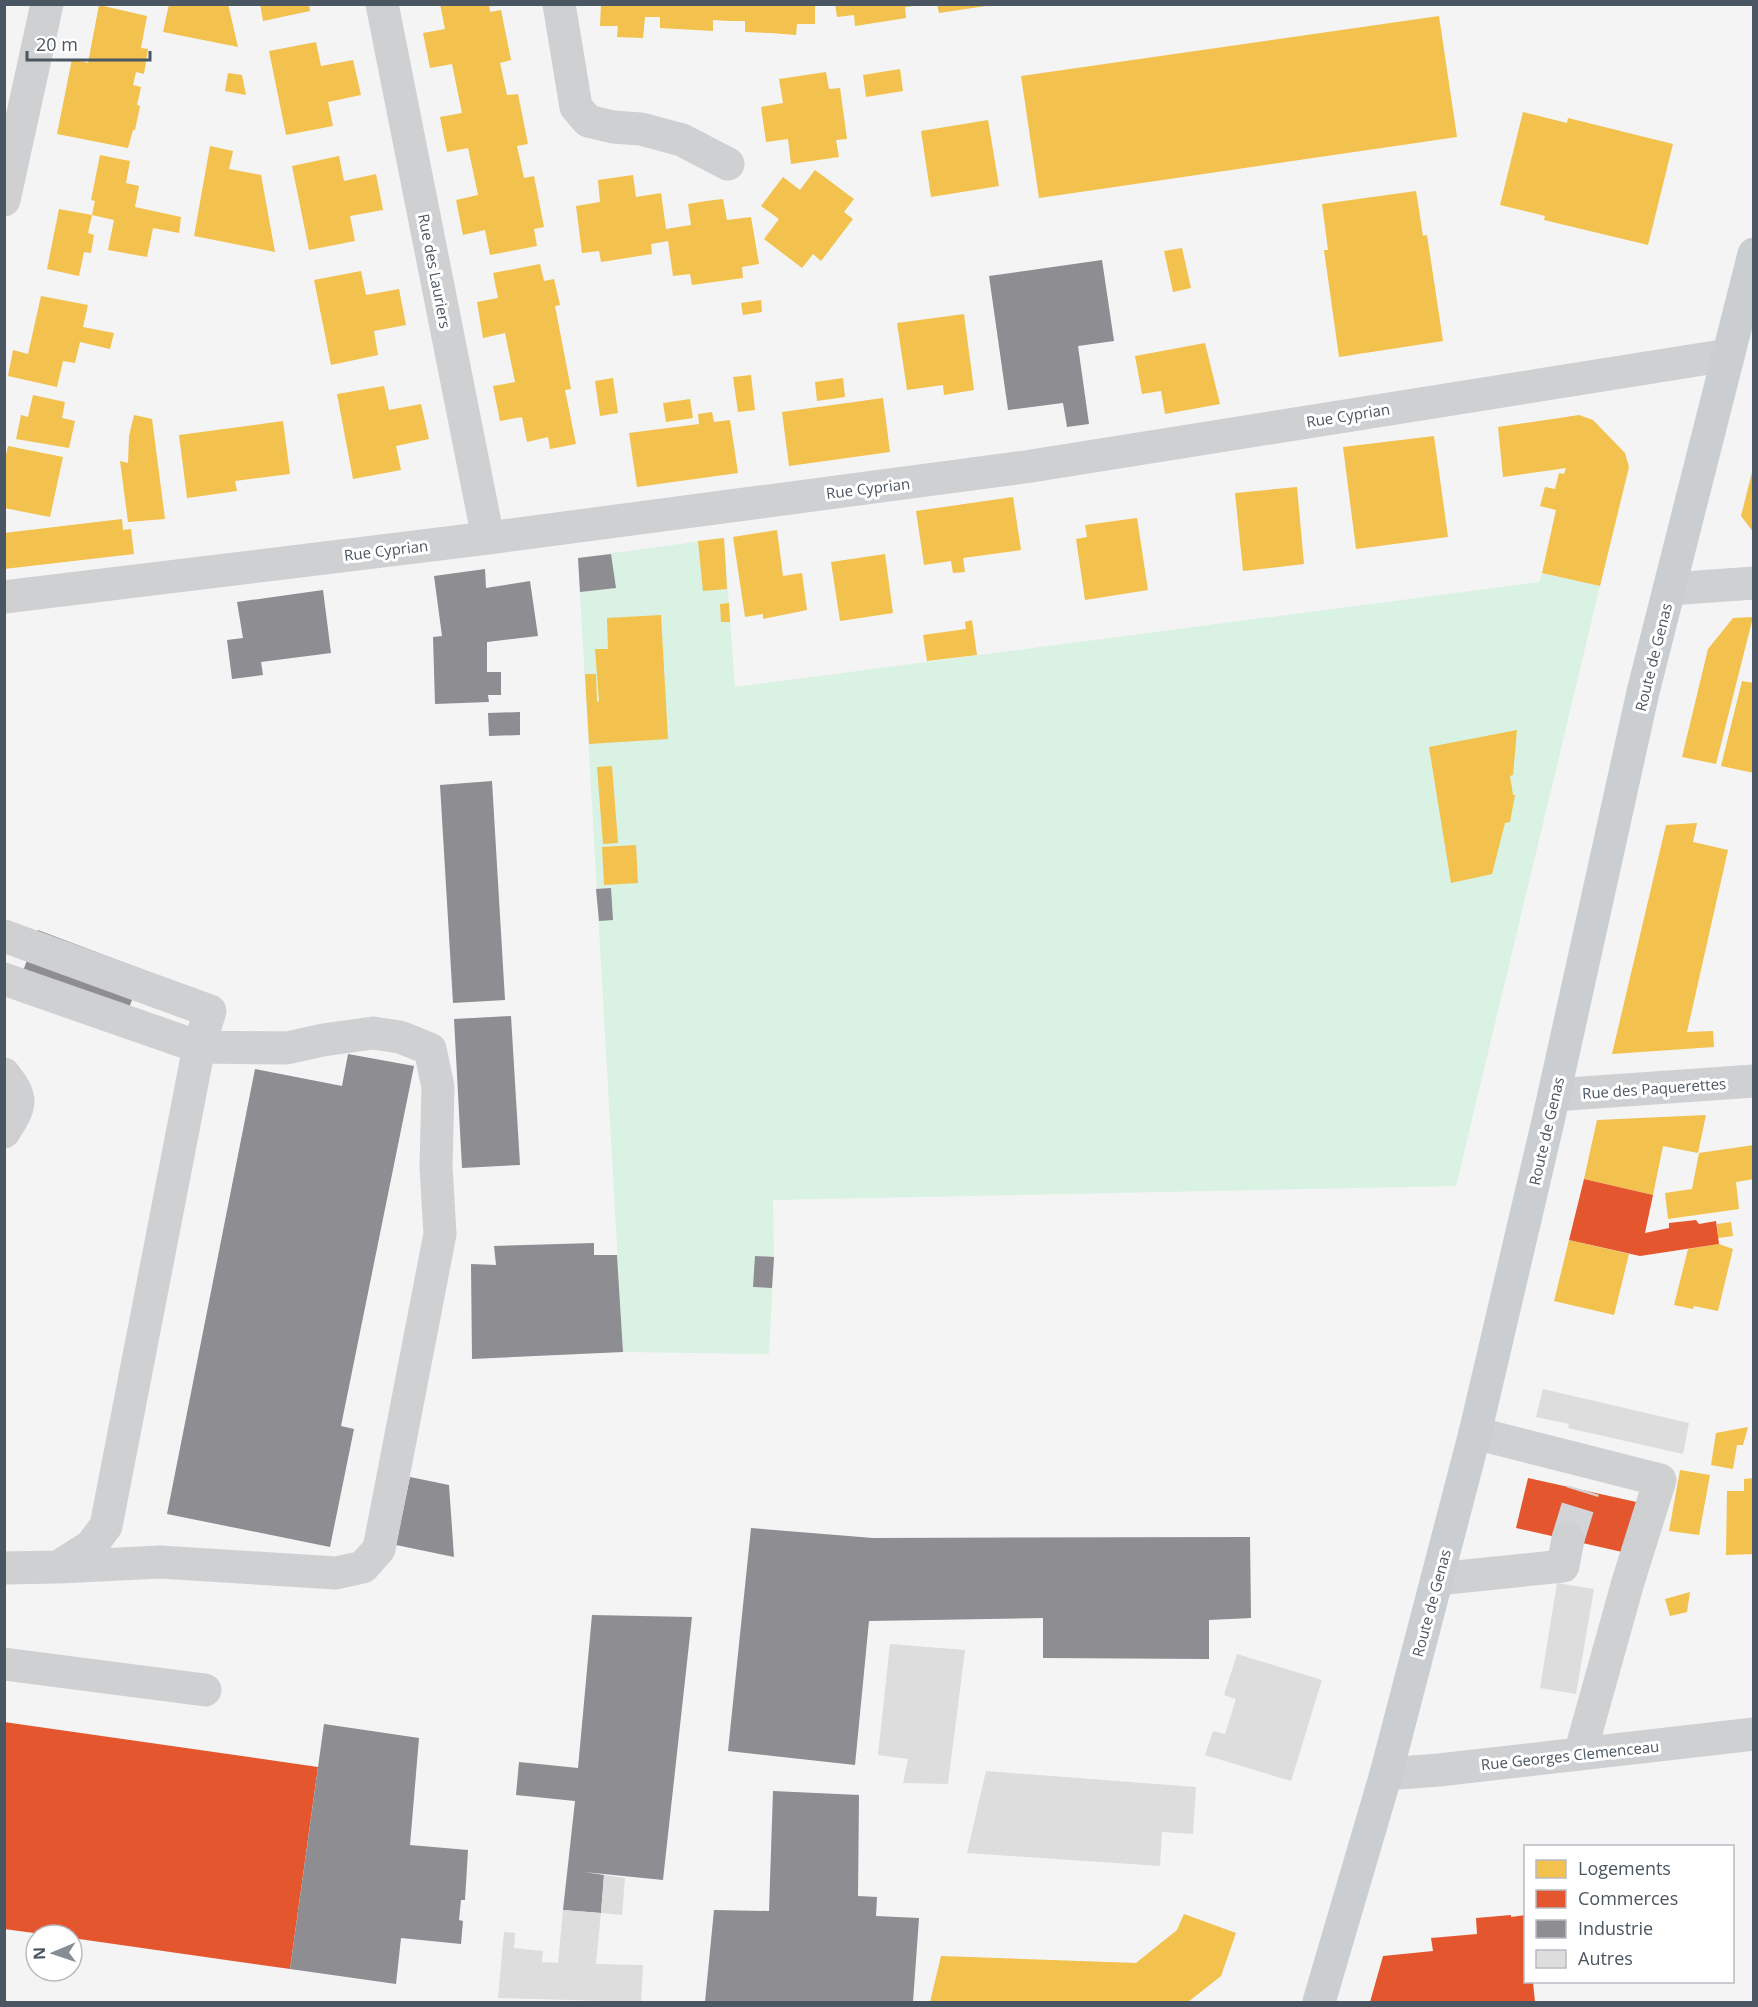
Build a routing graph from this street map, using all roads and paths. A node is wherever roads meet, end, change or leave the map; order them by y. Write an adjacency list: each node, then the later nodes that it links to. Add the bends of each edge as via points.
1 (47, 4): 5 (street)
2 (382, 4): 8 (street, Rue des Lauriers)
3 (559, 4): 4 (street, via 576,107 588,121 682,140)
4 (728, 164)
5 (4, 200)
6 (1753, 260): 7 (main road, Route de Genas)
7 (1728, 355): 8 (street, Rue Cyprian, via 1025,467); 10 (main road, Route de Genas)
8 (488, 538): 11 (street, Rue Cyprian)
9 (1754, 584): 10 (street)
10 (1670, 589): 17 (main road, Route de Genas, via 1643,692)
11 (4, 597)
12 (4, 936): 14 (street, via 210,1011)
13 (4, 979): 14 (street)
14 (200, 1047): 21 (street, via 106,1526 91,1546); 21 (street, via 287,1048 373,1033 430,1049 438,1087 436,1167 440,1234 379,1549 363,1567 336,1573 160,1562)
15 (4, 1074): 18 (street, via 16,1089 19,1108)
16 (1754, 1080): 17 (street, Rue des Paquerettes)
17 (1554, 1095): 19 (main road, Route de Genas)
18 (4, 1132)
19 (1475, 1433): 23 (main road, Route de Genas); 27 (street, via 1586,1476 1660,1480)
20 (1568, 1539): 23 (street, via 1563,1566)
21 (58, 1567): 22 (street)
22 (4, 1568)
23 (1437, 1580): 28 (main road, Route de Genas)
24 (4, 1664): 25 (street)
25 (205, 1690)
26 (1754, 1734): 27 (street, Rue Georges Clemenceau)
27 (1580, 1754): 28 (street, Rue Georges Clemenceau)
28 (1386, 1774): 29 (main road, Route de Genas)
29 (1319, 2002)

